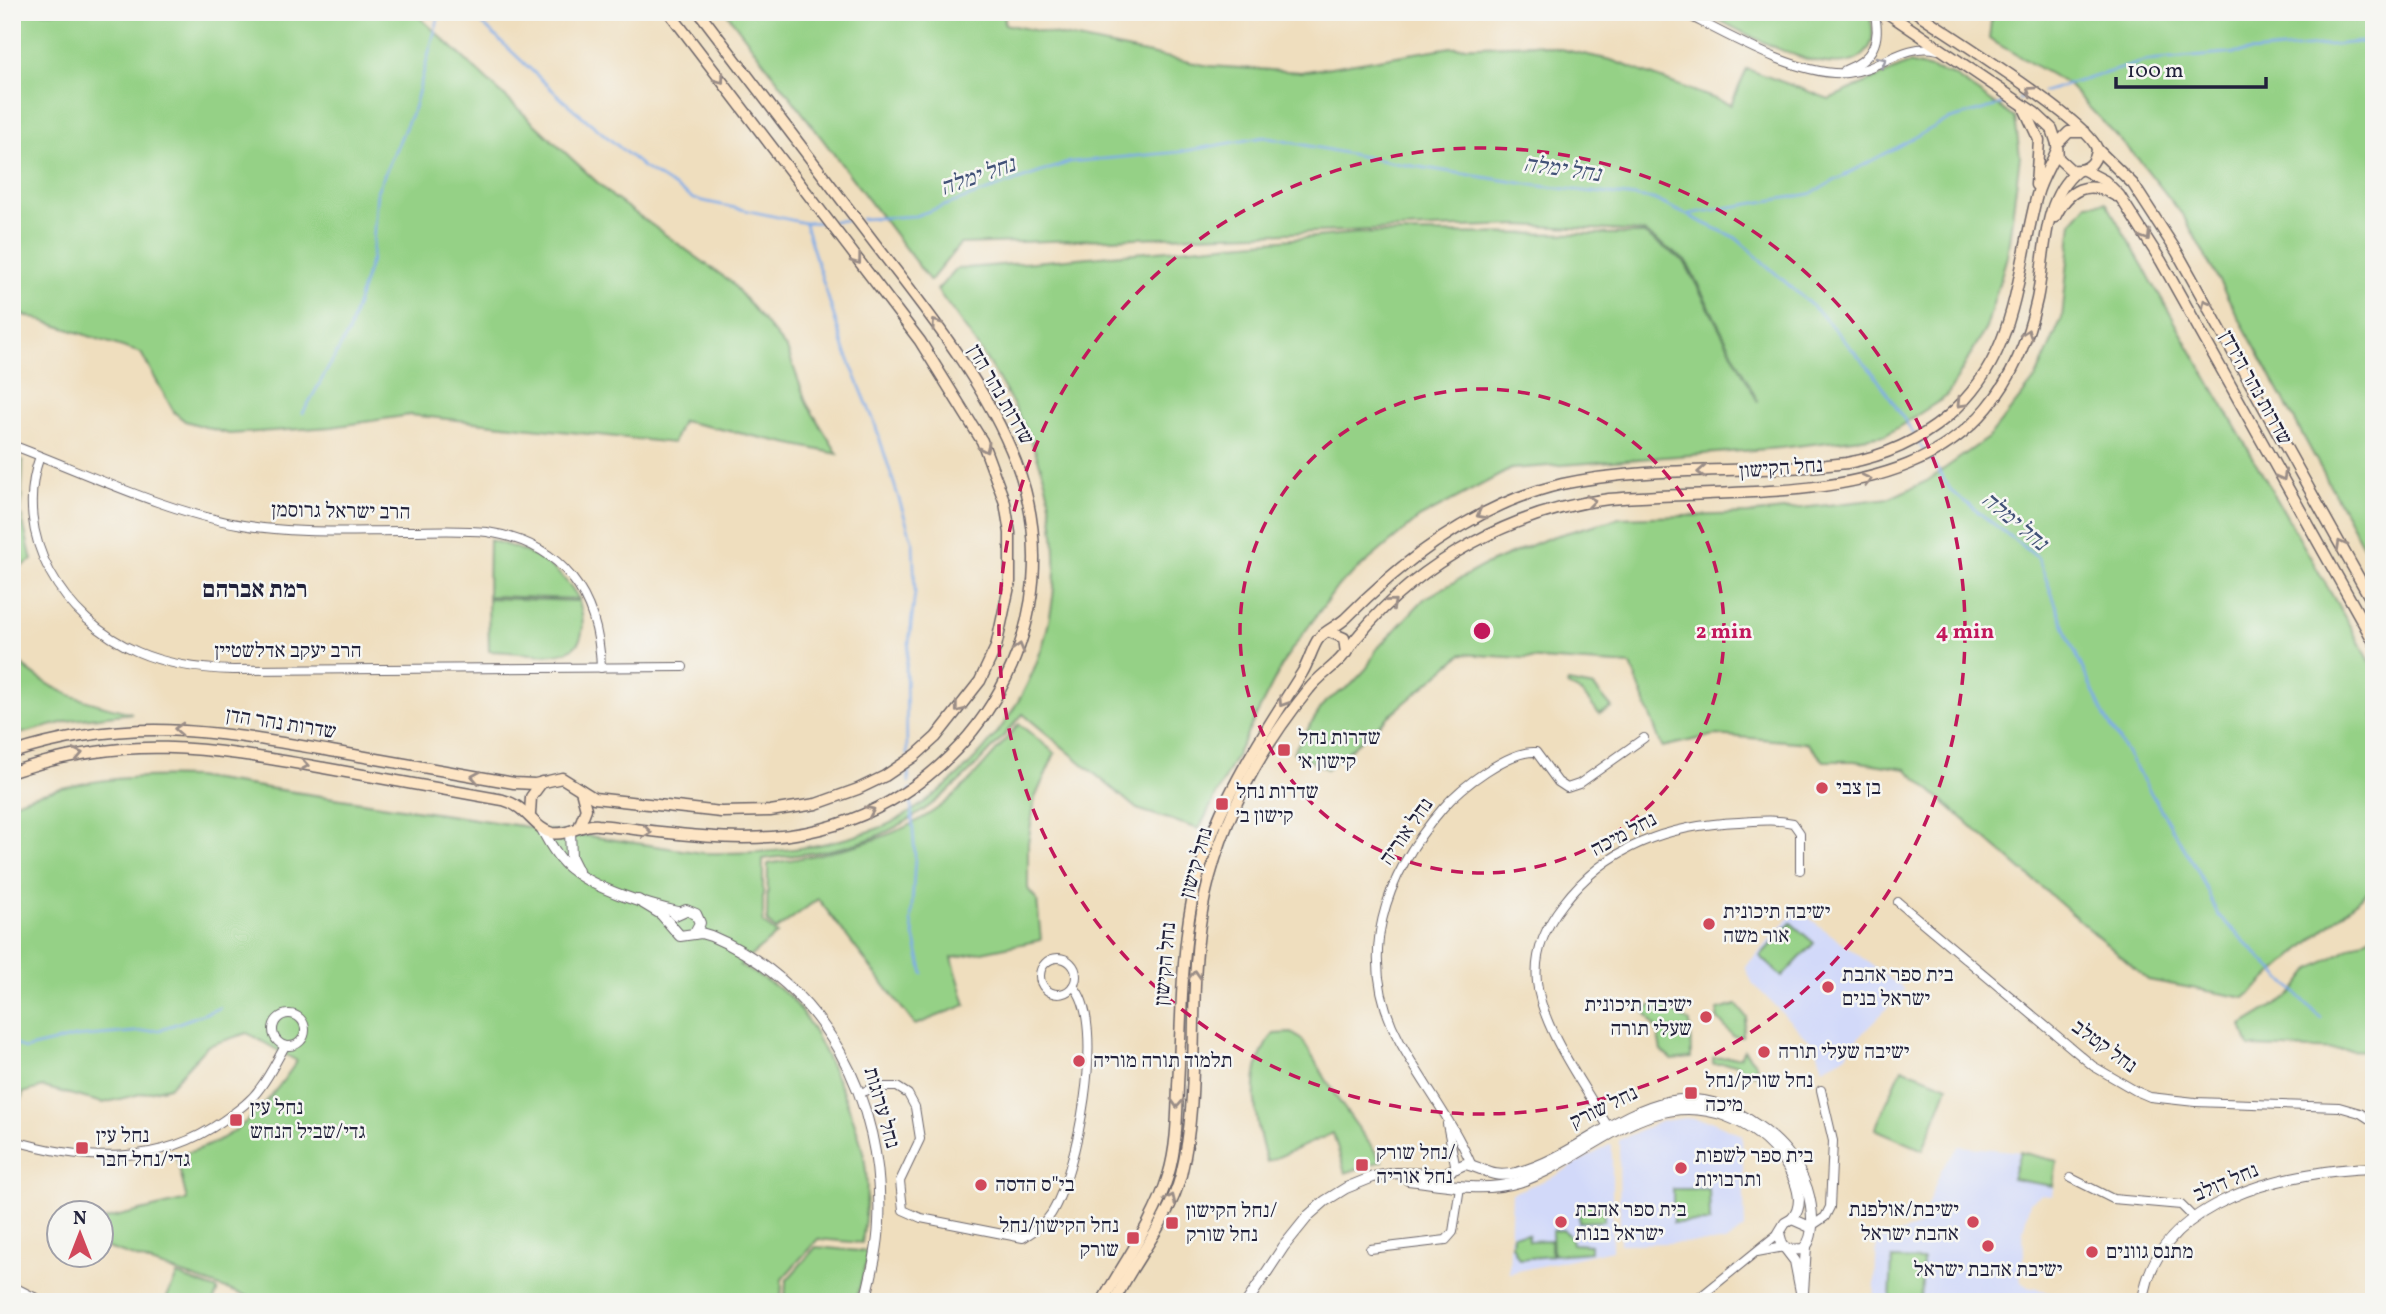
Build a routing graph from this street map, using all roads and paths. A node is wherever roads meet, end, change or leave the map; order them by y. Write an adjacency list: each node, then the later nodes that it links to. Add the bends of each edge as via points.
1 (669, 12): 31 (main road, שדרות נהר הדן, one-way to 31, via 920,341 982,441 1005,503 1010,582 996,647 980,681 936,737 876,780 816,804 771,811 654,807 594,798)
2 (699, 12): 34 (main road, שדרות נהר הדן, one-way to 2, via 596,824 667,835 772,837 821,829 895,800 951,757 999,697 1017,657 1032,585 1027,496 1001,427 937,325)
3 (1682, 12): 8 (street, via 1789,62)
4 (1874, 12): 8 (street, via 1878,39 1870,56 1845,69)
5 (1886, 12): 7 (main road)
6 (1916, 12): 10 (main road, one-way to 6)
7 (1942, 51): 8 (street, one-way to 7, via 1856,72 1911,48); 9 (main road)
8 (1821, 71)
9 (2017, 100): 11 (main road, via 2047,123); 15 (main road, via 2039,140)
10 (2085, 132): 11 (main road, via 2068,132); 12 (main road)
11 (2057, 148): 13 (main road, via 2065,167); 15 (main road, via 2040,187)
12 (2097, 149): 13 (main road, via 2094,162); 19 (main road, שדרות נהר הירדן, one-way to 12, via 2177,252 2133,184)
13 (2080, 170): 14 (main road, שדרות נהר הירדן, via 2105,181); 16 (main road, נחל הקישון, via 2056,194)
14 (2122, 200): 16 (main road, via 2103,189 2080,188 2067,196); 22 (main road, שדרות נהר הירדן, one-way to 22, via 2161,261)
15 (2030, 229): 20 (main road, נחל הקישון, one-way to 20, via 2012,312 1992,363 1951,413 1914,441 1847,463 1607,478 1524,495 1427,547)
16 (2049, 229): 23 (main road, נחל הקישון, one-way to 16, via 1373,620 1429,572 1481,538 1531,515 1609,499 1850,483 1924,459 1966,428 2011,373 2035,309)
17 (12, 445): 18 (street, הרב ישראל גרוסמן)
18 (40, 456): 26 (street, הרב ישראל גרוסמן, via 189,512 242,525 311,531 484,532 513,538 554,559 582,590 595,620); 26 (street, הרב יעקב אדלשטיין, via 31,512 44,562 88,619 115,640 146,655 183,666 224,670)
19 (2374, 605)
20 (1330, 632): 21 (main road); 23 (main road, via 1344,638)
21 (1317, 642): 24 (main road, via 1319,656 1327,662); 70 (main road, נחל הקישון, one-way to 70, via 1235,779 1206,851 1184,960 1172,1158 1155,1208)
22 (2374, 642)
23 (1346, 653): 24 (main road)
24 (1337, 661): 71 (main road, נחל קישון, one-way to 24, via 1165,1213 1184,1161 1199,934 1205,895 1225,831 1276,736 1309,688)
25 (683, 667): 26 (street, הרב יעקב אדלשטיין)
26 (601, 668)
27 (1644, 738): 48 (street, נחל אוריה, via 1567,788 1536,752 1517,753 1446,804 1402,865 1378,929 1380,989 1391,1024)
28 (12, 753): 30 (main road, שדרות נהר הדן, one-way to 28, via 514,783 175,728 96,732)
29 (12, 772): 32 (main road, שדרות נהר הדן, one-way to 32, via 118,747 202,748 503,800)
30 (543, 782): 31 (main road, שדרות נהר הדן, via 562,778); 32 (main road, via 531,797)
31 (580, 787): 34 (main road, via 586,804)
32 (530, 814): 33 (main road, שדרות נהר הדן)
33 (542, 829): 34 (main road, שדרות נהר הדן, via 558,834); 36 (street, via 562,860)
34 (575, 829): 36 (street, via 571,857)
35 (1800, 870): 50 (street, נחל מיכה, via 1800,832 1793,823 1727,822 1678,828 1636,844 1597,867 1554,915 1538,953 1539,992 1551,1026)
36 (583, 877): 37 (street)
37 (638, 900): 39 (street); 41 (street)
38 (1898, 902): 49 (street, נחל קטלב, via 2093,1066 2136,1091 2195,1102 2339,1107)
39 (678, 912): 40 (street, via 692,911); 41 (street)
40 (700, 923): 42 (street); 43 (street, נחל ערוגות)
41 (672, 926): 42 (street, via 682,936)
42 (694, 934): 43 (street, נחל ערוגות)
43 (718, 939): 47 (street, נחל ערוגות, via 799,994 839,1047)
44 (1073, 986): 44 (street, via 1076,972 1067,960 1055,958 1044,964 1040,971 1043,987 1058,994); 47 (street, via 1086,1006 1088,1033 1082,1123 1053,1212 1023,1238 921,1218 903,1210 900,1181 920,1139 915,1107 897,1087)
45 (285, 1046): 45 (street, via 296,1045 303,1037 305,1026 294,1015 283,1014 273,1026 276,1041); 51 (street, via 246,1105 180,1145 111,1158 49,1151)
46 (1821, 1090): 60 (street, via 1833,1141 1830,1207 1825,1217)
47 (860, 1093): 69 (street, נחל ערוגות, via 880,1191 875,1260)
48 (1441, 1108): 52 (street, נחל אוריה); 54 (street, נחל אוריה)
49 (2374, 1122)
50 (1609, 1129): 52 (street, נחל שורק, via 1516,1172 1489,1174); 57 (street, נחל שורק, via 1532,1177 1506,1185); 59 (street, נחל שורק, via 1673,1110 1730,1118 1763,1137 1789,1170 1800,1202); 60 (street, נחל שורק, via 1640,1110 1673,1101 1709,1103 1733,1111 1767,1132 1790,1155 1808,1192)
51 (12, 1140)
52 (1474, 1167): 54 (street, via 1464,1164); 57 (street, via 1478,1178)
53 (2374, 1168): 58 (street, נחל דולב, via 2287,1179 2220,1202)
54 (1456, 1169): 55 (street, נחל שורק); 57 (street, via 1454,1179)
55 (1373, 1178): 57 (street, נחל שורק); 72 (street, נחל שורק, via 1346,1188 1309,1215)
56 (2071, 1178): 58 (street, via 2113,1199 2181,1205)
57 (1463, 1187): 64 (street, via 1453,1232 1446,1240)
58 (2194, 1218): 74 (street, נחל דולב, via 2158,1257)
59 (1792, 1219): 60 (street); 61 (street)
60 (1810, 1227): 62 (street)
61 (1779, 1233): 63 (street); 65 (street)
62 (1806, 1247): 63 (street, via 1797,1251); 68 (street)
63 (1786, 1248): 65 (street); 68 (street, via 1795,1261)
64 (1370, 1249)
65 (1751, 1254): 73 (street)
66 (12, 1286): 67 (street)
67 (37, 1300)
68 (1802, 1300)
69 (865, 1302)
70 (1102, 1302)
71 (1114, 1302)
72 (1247, 1302)
73 (1694, 1302)
74 (2143, 1302)

